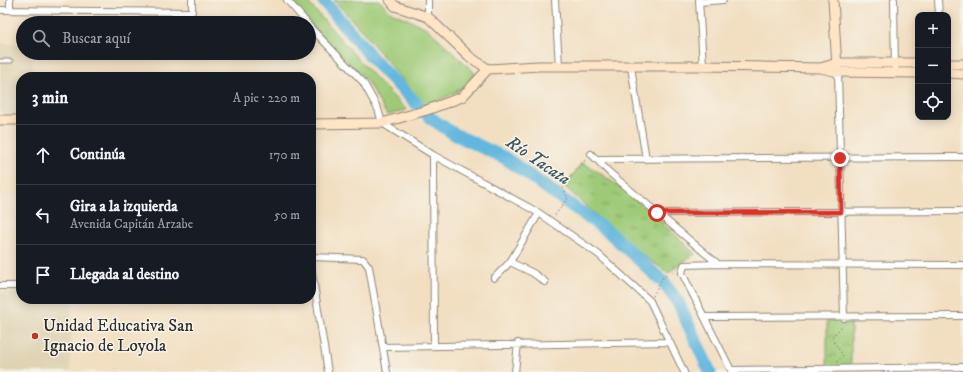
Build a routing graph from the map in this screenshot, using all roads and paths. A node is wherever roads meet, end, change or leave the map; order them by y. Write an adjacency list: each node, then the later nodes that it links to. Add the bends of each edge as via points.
1 (10, 0): 13 (street)
2 (192, 0): 13 (street, via 192,12)
3 (287, 0): 15 (street)
4 (390, 0): 16 (street, via 395,6)
5 (428, 0): 16 (street)
6 (555, 0): 24 (street)
7 (723, 0): 11 (street)
8 (833, 0): 27 (street)
9 (894, 0): 20 (street)
10 (938, 0): 14 (street)
11 (699, 1): 25 (street)
12 (0, 10): 13 (street)
13 (10, 10)
14 (939, 12)
15 (300, 16)
16 (428, 18): 28 (street, via 470,57)
17 (316, 33): 35 (street, via 363,82 378,108)
18 (0, 60): 19 (lane)
19 (11, 61)
20 (895, 63): 21 (street); 27 (street); 29 (street)
21 (915, 63)
22 (951, 64): 23 (street)
23 (963, 64)
24 (559, 66): 26 (street); 28 (street)
25 (703, 66): 26 (street); 27 (street)
26 (631, 67): 42 (street)
27 (837, 67): 29 (street); 40 (street)
28 (488, 69): 35 (street, via 462,97)
29 (895, 73): 30 (street)
30 (915, 73)
31 (951, 73): 32 (street)
32 (963, 74)
33 (0, 120): 34 (street)
34 (16, 120)
35 (382, 123): 36 (street); 38 (street)
36 (316, 124)
37 (591, 154): 41 (street); 47 (path, via 562,186 568,198)
38 (433, 155): 45 (street); 65 (street)
39 (963, 157): 40 (street)
40 (840, 158): 42 (street); 44 (street)
41 (596, 159): 42 (street); 46 (street)
42 (646, 159)
43 (963, 211): 44 (street)
44 (841, 212): 46 (street); 51 (street)
45 (539, 213): 47 (street); 49 (street)
46 (657, 213): 50 (street)
47 (551, 221): 63 (street, via 598,254 650,301)
48 (316, 257): 66 (street, via 363,259 369,267)
49 (510, 262): 54 (street); 55 (street)
50 (718, 264): 51 (street); 53 (street, via 684,266)
51 (843, 265): 52 (street); 62 (street)
52 (963, 265)
53 (682, 269): 58 (path, via 674,270 663,277); 61 (street)
54 (494, 278)
55 (545, 282)
56 (0, 286): 57 (street)
57 (16, 286)
58 (656, 289)
59 (316, 304): 71 (street)
60 (963, 316): 62 (street)
61 (705, 318): 62 (street); 69 (street)
62 (847, 318): 68 (path, via 831,338 843,355)
63 (669, 342): 64 (street); 74 (street)
64 (518, 343): 65 (street); 73 (street)
65 (434, 346): 66 (street)
66 (383, 347): 72 (street)
67 (963, 367): 70 (street)
68 (830, 370): 69 (street); 70 (street)
69 (732, 371)
70 (845, 371)
71 (328, 372)
72 (387, 372)
73 (515, 372)
74 (684, 372)

